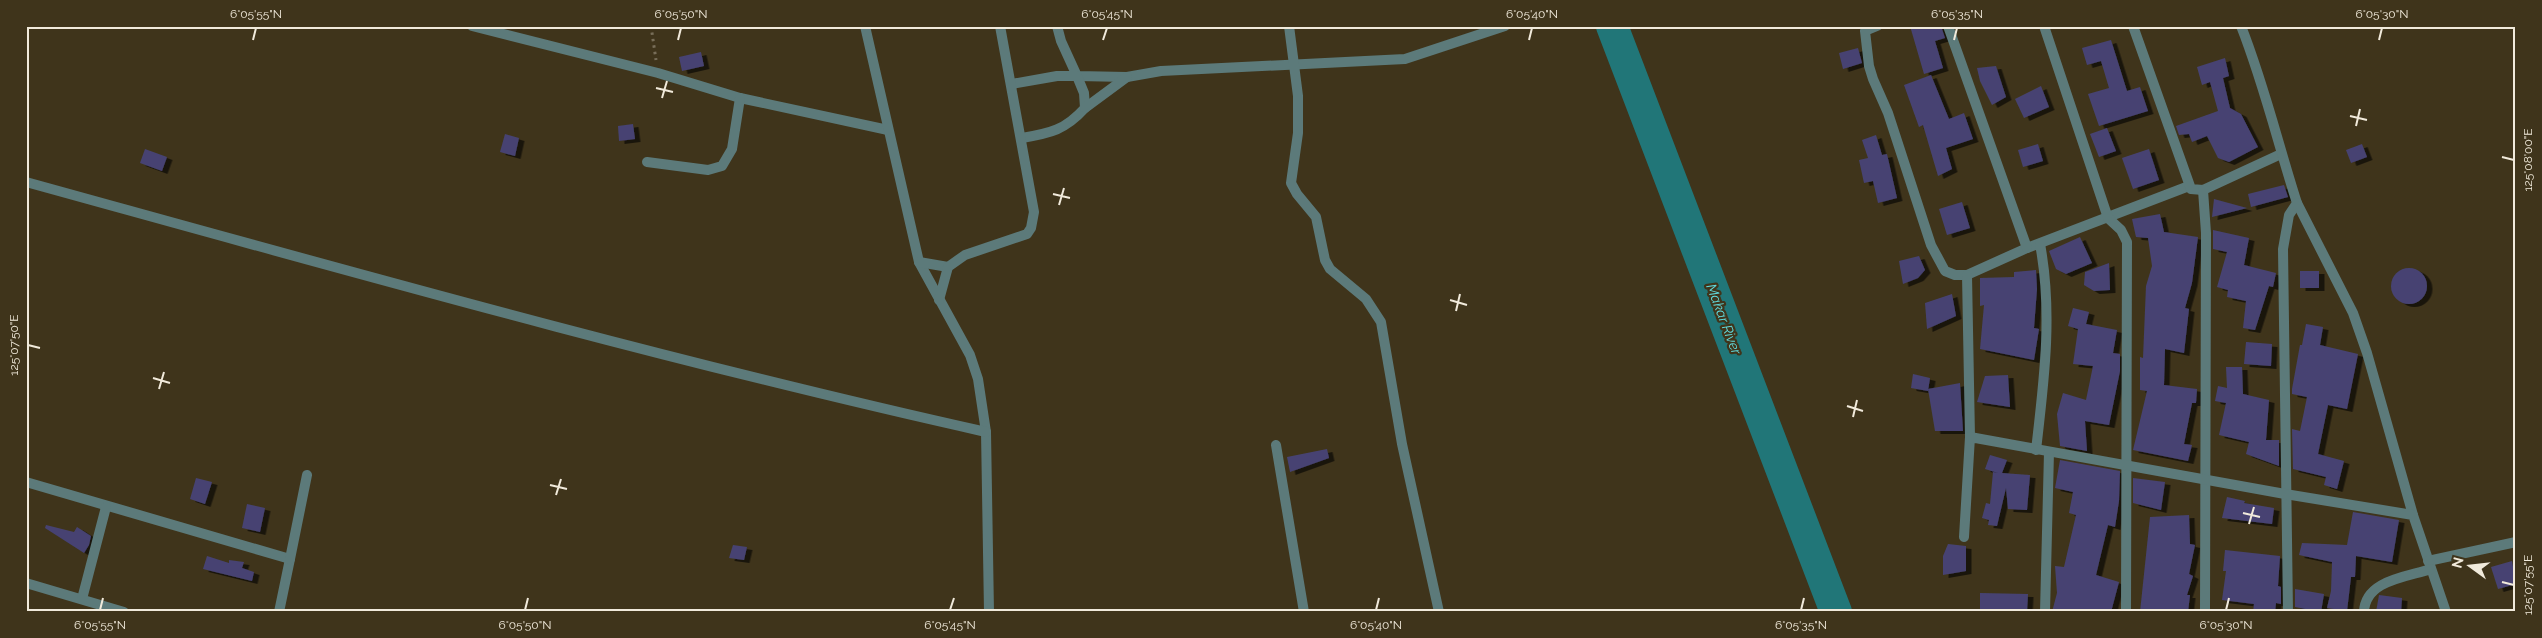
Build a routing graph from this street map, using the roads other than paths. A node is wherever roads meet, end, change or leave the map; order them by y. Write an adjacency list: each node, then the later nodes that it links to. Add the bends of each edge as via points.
1 (472, 26): 17 (street, via 658,73)
2 (865, 26): 19 (street)
3 (1000, 26): 16 (street)
4 (1057, 26): 14 (street)
5 (1289, 26): 13 (street)
6 (1505, 26): 13 (street, via 1405,59)
7 (1877, 26): 12 (street)
8 (1948, 26): 29 (street)
9 (2044, 26): 27 (street)
10 (2133, 26): 24 (street)
11 (2241, 26): 21 (street, via 2262,82)
12 (1865, 29): 32 (street, via 1871,72 1888,113 1931,245 1945,271)
13 (1295, 65): 15 (street, via 1161,71); 56 (street, via 1298,133 1291,183 1316,217 1324,260 1330,269 1366,299 1381,322 1402,444)
14 (1078, 76): 15 (street); 16 (street, via 1057,76); 18 (street)
15 (1127, 76): 18 (street)
16 (1012, 84): 20 (street)
17 (740, 98): 19 (street); 22 (street, via 732,149 722,166 708,170)
18 (1086, 108): 20 (street, via 1061,129)
19 (888, 130): 30 (street)
20 (1022, 138): 31 (street, via 1034,212 1031,228 1027,234 965,255)
21 (2281, 154): 25 (street); 26 (street)
22 (647, 162)
23 (26, 182): 34 (street, via 857,404)
24 (2189, 186): 25 (street); 27 (street)
25 (2202, 190): 41 (street, via 2206,233)
26 (2297, 203): 43 (street, via 2288,215 2283,249); 45 (street, via 2354,313)
27 (2108, 218): 28 (street); 39 (street, via 2121,230 2127,242)
28 (2040, 244): 29 (street); 37 (street, via 2048,315)
29 (2027, 248): 32 (street)
30 (918, 262): 31 (street); 33 (street)
31 (948, 267): 33 (street)
32 (1968, 275): 35 (street)
33 (939, 300): 34 (street, via 970,355 978,379)
34 (986, 432): 54 (street)
35 (1970, 437): 37 (street); 46 (street)
36 (1276, 445): 55 (street)
37 (2036, 450): 38 (street)
38 (2049, 452): 39 (street); 57 (street)
39 (2128, 465): 41 (street); 58 (street)
40 (306, 475): 48 (street)
41 (2205, 480): 43 (street); 59 (street)
42 (26, 482): 44 (street)
43 (2285, 494): 45 (street); 60 (street)
44 (106, 507): 48 (street); 51 (street)
45 (2413, 515): 49 (street)
46 (1964, 537)
47 (2516, 542): 49 (street)
48 (290, 559): 53 (street)
49 (2429, 565): 61 (street, via 2373,590 2366,598); 62 (street)
50 (26, 583): 51 (street)
51 (82, 599): 52 (street)
52 (124, 612)
53 (279, 612)
54 (989, 612)
55 (1304, 612)
56 (1439, 612)
57 (2045, 612)
58 (2126, 612)
59 (2205, 612)
60 (2288, 612)
61 (2364, 612)
62 (2446, 612)

